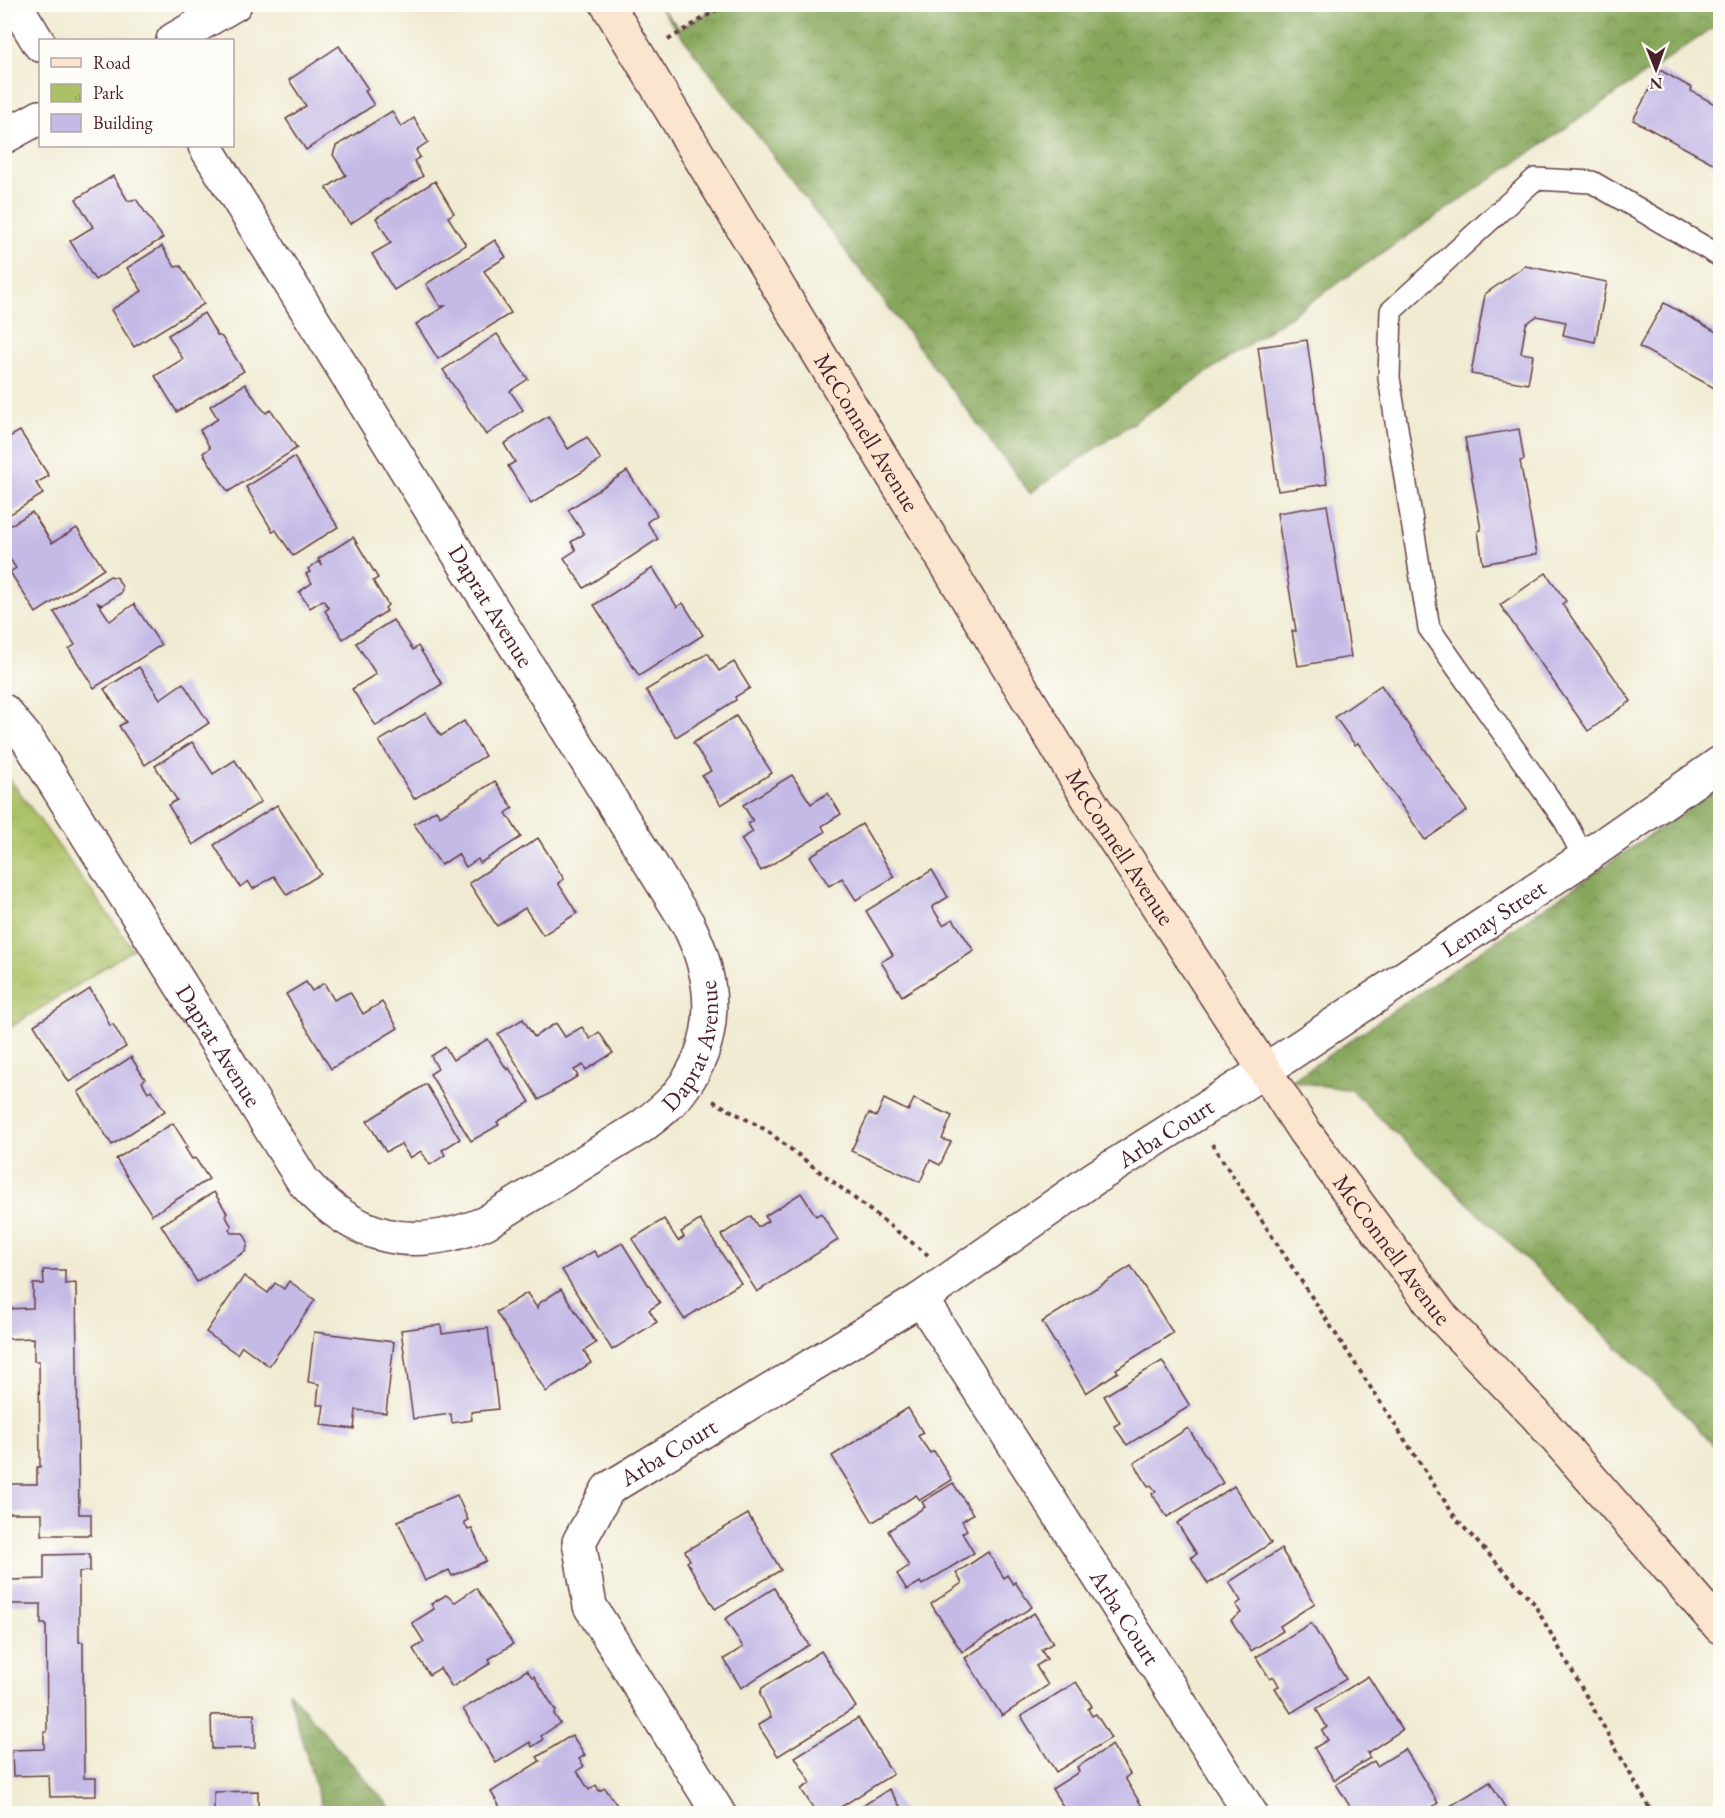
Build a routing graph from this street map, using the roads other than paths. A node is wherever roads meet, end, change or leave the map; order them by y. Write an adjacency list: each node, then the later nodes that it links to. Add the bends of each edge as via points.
1 (15, 4): 5 (street)
2 (235, 4): 4 (street)
3 (607, 4): 13 (main road, McConnell Avenue, via 1096,811)
4 (175, 39)
5 (39, 43)
6 (39, 118): 7 (street)
7 (4, 137)
8 (206, 147): 10 (street, Daprat Avenue, via 700,947 710,984 709,1023 699,1059 662,1111 485,1223 461,1233 411,1239 351,1222 320,1200 303,1181 28,740)
9 (1720, 256): 12 (lane, via 1592,182 1535,179 1391,310 1389,378 1430,628 1565,821)
10 (4, 711)
11 (1720, 763): 12 (street, Lemay Street)
12 (1584, 858): 13 (street, Lemay Street)
13 (1264, 1071): 14 (street, Arba Court, via 1093,1179); 15 (main road, McConnell Avenue, via 1440,1315 1535,1414)
14 (921, 1299): 16 (street, Arba Court, via 608,1489 579,1542 590,1606); 17 (street, Arba Court)
15 (1720, 1627)
16 (719, 1814)
17 (1251, 1814)

